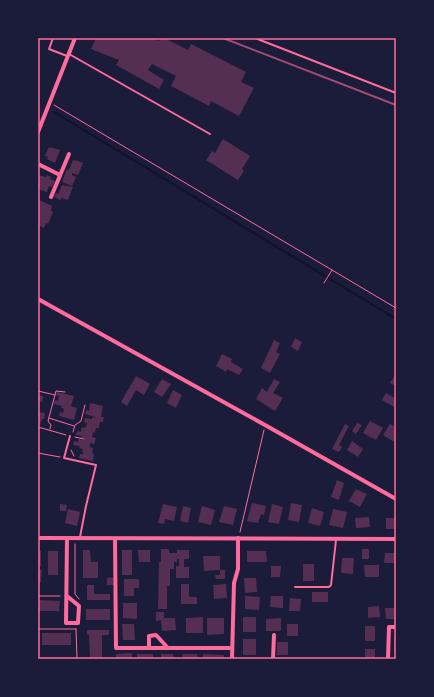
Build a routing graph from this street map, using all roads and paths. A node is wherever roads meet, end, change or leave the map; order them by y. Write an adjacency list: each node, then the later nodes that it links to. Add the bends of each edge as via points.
1 (53, 38): 4 (lane, via 49,49)
2 (75, 38): 4 (street)
3 (255, 38): 5 (lane)
4 (69, 55): 6 (street); 8 (lane)
5 (396, 93)
6 (49, 104): 7 (street); 13 (path)
7 (38, 132)
8 (210, 134)
9 (69, 154): 11 (street)
10 (38, 164): 11 (street)
11 (60, 175): 12 (street)
12 (51, 197)
13 (332, 270): 14 (path); 16 (path)
14 (324, 282)
15 (38, 299): 22 (street)
16 (396, 308)
17 (38, 391): 19 (path)
18 (65, 392): 19 (path, via 56,391)
19 (54, 395): 21 (path)
20 (85, 405): 23 (path, via 81,421)
21 (49, 418): 23 (path); 25 (path)
22 (265, 424): 32 (street); 38 (path)
23 (75, 426): 27 (path, via 72,436)
24 (38, 427): 25 (path)
25 (50, 430): 26 (path)
26 (70, 436): 28 (lane)
27 (84, 439)
28 (67, 444): 30 (lane); 31 (path)
29 (38, 453): 30 (path)
30 (64, 458): 31 (lane)
31 (77, 461): 36 (lane, via 96,465)
32 (396, 499)
33 (38, 538): 34 (street)
34 (67, 538): 35 (street); 43 (street)
35 (75, 538): 36 (street); 44 (path, via 75,594 80,598)
36 (80, 538): 37 (street)
37 (115, 538): 38 (street); 48 (street, via 116,648)
38 (238, 538): 39 (street); 50 (street)
39 (336, 538): 40 (street); 41 (lane, via 331,585)
40 (396, 539)
41 (295, 587)
42 (38, 596): 43 (path)
43 (67, 596): 44 (street); 44 (street, via 66,623 78,623)
44 (79, 606)
45 (396, 627): 54 (street, via 389,626)
46 (38, 629): 51 (path, via 76,629)
47 (274, 635): 53 (street)
48 (149, 647): 49 (street); 49 (street, via 149,636 156,635)
49 (166, 647): 50 (street)
50 (232, 648): 52 (street)
51 (77, 659)
52 (232, 659)
53 (273, 659)
54 (388, 659)

